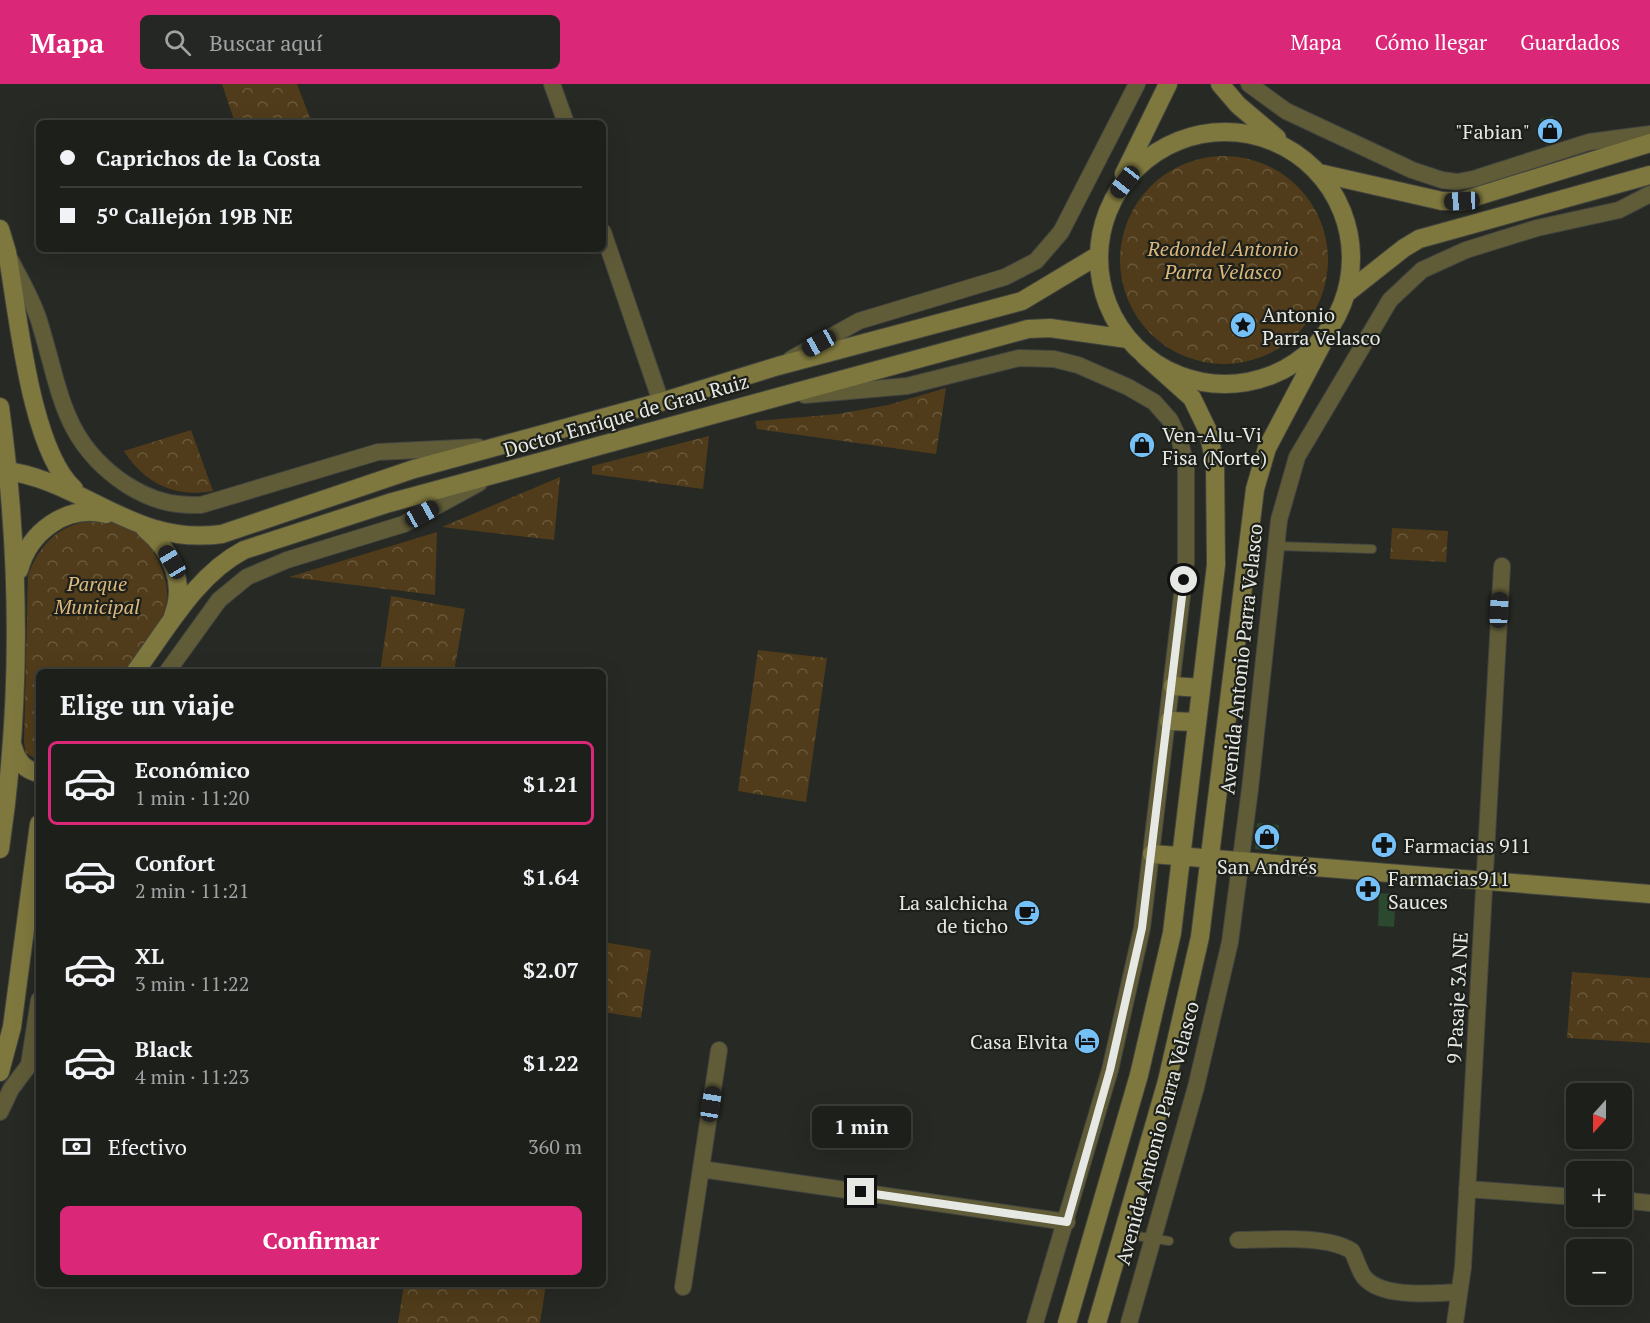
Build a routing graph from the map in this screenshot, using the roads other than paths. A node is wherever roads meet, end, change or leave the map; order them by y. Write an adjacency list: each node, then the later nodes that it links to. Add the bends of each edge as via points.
1 (552, 84): 6 (street)
2 (1137, 84): 22 (street, via 1061,232 1036,261 1005,277 859,321)
3 (1168, 84): 13 (street)
4 (1220, 84): 9 (street, via 1254,121)
5 (1249, 84): 7 (street, via 1286,111 1412,170 1457,182 1589,142)
6 (565, 120)
7 (1650, 134)
8 (1650, 143): 10 (street, via 1462,201 1442,201)
9 (1297, 154): 10 (street); 13 (street, via 1258,136 1215,131 1171,143 1138,165)
10 (1319, 173): 18 (street, via 1347,223 1352,258)
11 (1650, 175): 18 (street, via 1419,239)
12 (1650, 194): 34 (street, Avenida Antonio Parra Velasco, via 1619,210 1537,228 1466,250 1432,264 1406,283 1390,300 1305,441 1288,482)
13 (1112, 199): 17 (street)
14 (0, 229): 16 (street)
15 (606, 241): 24 (street)
16 (7, 252): 26 (street, Doctor Enrique de Grau Ruiz, via 40,322 59,393 80,443 111,474 150,498 170,505 201,505 378,452); 29 (street, via 35,411 44,439 61,474)
17 (1098, 256): 20 (street, via 1100,283 1116,322); 22 (street, Doctor Enrique de Grau Ruiz, via 1022,301)
18 (1347, 293): 19 (street)
19 (1332, 326): 21 (street, via 1304,357 1266,378 1224,384 1181,376); 51 (street, Avenida Antonio Parra Velasco, via 1267,448 1255,489)
20 (1128, 339): 21 (street); 23 (street, Doctor Enrique de Grau Ruiz, via 1050,328 1028,329)
21 (1144, 355): 42 (street, Avenida Antonio Parra Velasco, via 1192,399 1208,431 1215,464 1216,565)
22 (778, 366): 24 (street, Doctor Enrique de Grau Ruiz)
23 (771, 397): 28 (street, Doctor Enrique de Grau Ruiz); 41 (street, via 907,386 1036,357 1078,365 1154,402 1170,420 1186,466 1186,562)
24 (662, 402): 26 (street, Doctor Enrique de Grau Ruiz)
25 (0, 406): 27 (street)
26 (497, 446): 32 (street, Doctor Enrique de Grau Ruiz, via 222,534 190,537)
27 (4, 471): 29 (street, Doctor Enrique de Grau Ruiz, via 49,480); 33 (street)
28 (494, 475): 38 (street, Doctor Enrique de Grau Ruiz, via 388,503 244,550 210,574); 40 (street, via 404,524 287,560 247,577 219,600)
29 (90, 501): 31 (street, Doctor Enrique de Grau Ruiz)
30 (0, 514): 33 (street)
31 (120, 517): 32 (street, Doctor Enrique de Grau Ruiz); 37 (street, via 84,511 58,519 27,549)
32 (141, 526): 38 (street, via 164,549 177,578 176,607)
33 (14, 542): 37 (street)
34 (1276, 546): 35 (lane); 52 (street, Avenida Antonio Parra Velasco)
35 (1372, 549)
36 (1502, 566): 53 (street, 9 Pasaje 3A NE)
37 (15, 584): 45 (street)
38 (169, 626): 39 (street, Doctor Enrique de Grau Ruiz)
39 (137, 669)
40 (169, 669)
41 (1173, 686): 42 (street); 43 (street)
42 (1201, 688): 44 (street, Avenida Antonio Parra Velasco)
43 (1169, 721): 44 (street); 49 (street)
44 (1196, 722): 50 (street, Avenida Antonio Parra Velasco)
45 (13, 747): 46 (street, via 21,764); 48 (street)
46 (36, 772)
47 (36, 847): 57 (street, via 12,1027)
48 (0, 849)
49 (1152, 854): 50 (street); 65 (street, via 1142,928 1110,1070)
50 (1182, 857): 51 (street); 72 (street, Avenida Antonio Parra Velasco, via 1172,933 1139,1076)
51 (1210, 859): 52 (street); 66 (street, Avenida Antonio Parra Velasco, via 1200,937 1167,1081)
52 (1240, 862): 53 (street); 67 (street, Avenida Antonio Parra Velasco, via 1230,942)
53 (1484, 881): 54 (street); 61 (street, 9 Pasaje 3A NE)
54 (1650, 894)
55 (36, 1040): 58 (street)
56 (719, 1050): 60 (street)
57 (1, 1064): 58 (street)
58 (34, 1066): 59 (street, via 11,1089)
59 (0, 1112)
60 (700, 1169): 65 (street); 69 (street)
61 (1467, 1189): 62 (street); 70 (street, 9 Pasaje 3A NE)
62 (1566, 1196)
63 (1632, 1201): 64 (street)
64 (1650, 1203)
65 (1067, 1222): 71 (street)
66 (1124, 1234): 67 (lane); 73 (street, Avenida Antonio Parra Velasco)
67 (1161, 1240): 74 (street, Avenida Antonio Parra Velasco)
68 (1238, 1240): 70 (street, via 1337,1245 1352,1251 1364,1276 1383,1290)
69 (683, 1287)
70 (1459, 1292): 75 (street, 9 Pasaje 3A NE)
71 (1035, 1323)
72 (1067, 1323)
73 (1097, 1323)
74 (1129, 1323)
75 (1455, 1323)

